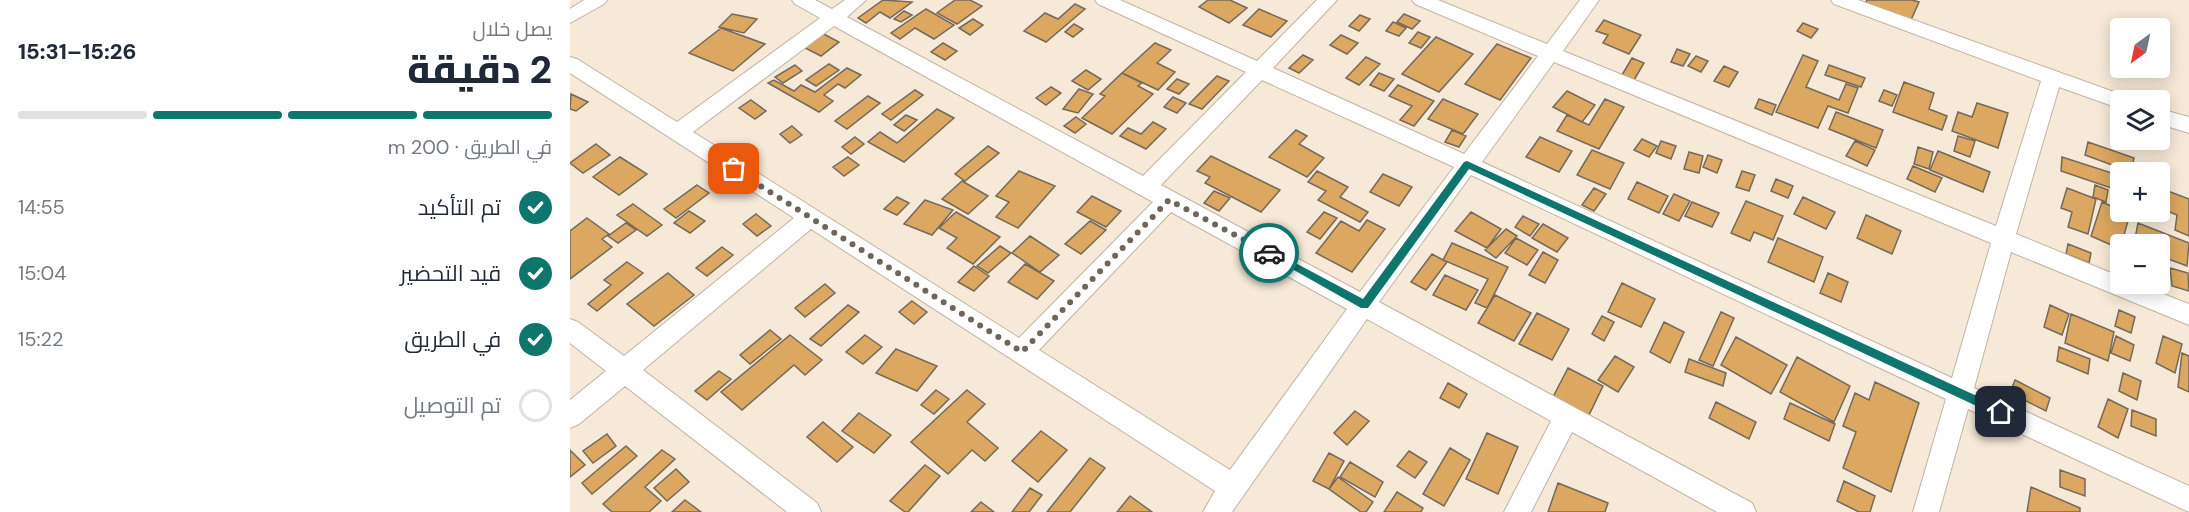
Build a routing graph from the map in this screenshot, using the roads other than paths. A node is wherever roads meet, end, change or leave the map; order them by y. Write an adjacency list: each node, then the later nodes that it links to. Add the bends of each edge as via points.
1 (598, 0): 9 (street)
2 (801, 0): 10 (street)
3 (857, 0): 10 (street)
4 (1104, 0): 13 (street)
5 (1328, 0): 13 (street)
6 (1421, 0): 11 (street)
7 (1590, 0): 11 (street)
8 (1840, 0): 14 (street)
9 (570, 17)
10 (834, 17): 18 (street); 20 (street)
11 (1550, 54): 19 (street); 23 (street)
12 (570, 64): 18 (street)
13 (1259, 71): 19 (street); 20 (street)
14 (2052, 78): 15 (street); 23 (street)
15 (2110, 98)
16 (2170, 119): 17 (street)
17 (2189, 125)
18 (677, 133): 22 (street)
19 (1467, 164): 24 (street); 29 (street)
20 (1146, 187): 21 (street)
21 (1169, 200): 24 (street); 27 (street)
22 (810, 217): 27 (street); 28 (street)
23 (2002, 240): 25 (street); 29 (street)
24 (1364, 304): 31 (street); 32 (street)
25 (2189, 315)
26 (570, 329): 28 (street)
27 (1022, 352): 32 (street)
28 (625, 372): 30 (street); 34 (street)
29 (1960, 393): 33 (street); 38 (street)
30 (570, 416)
31 (1567, 416): 36 (street); 37 (street)
32 (1233, 487): 35 (street)
33 (2189, 500)
34 (808, 512)
35 (1216, 512)
36 (1517, 512)
37 (1743, 512)
38 (1926, 512)

